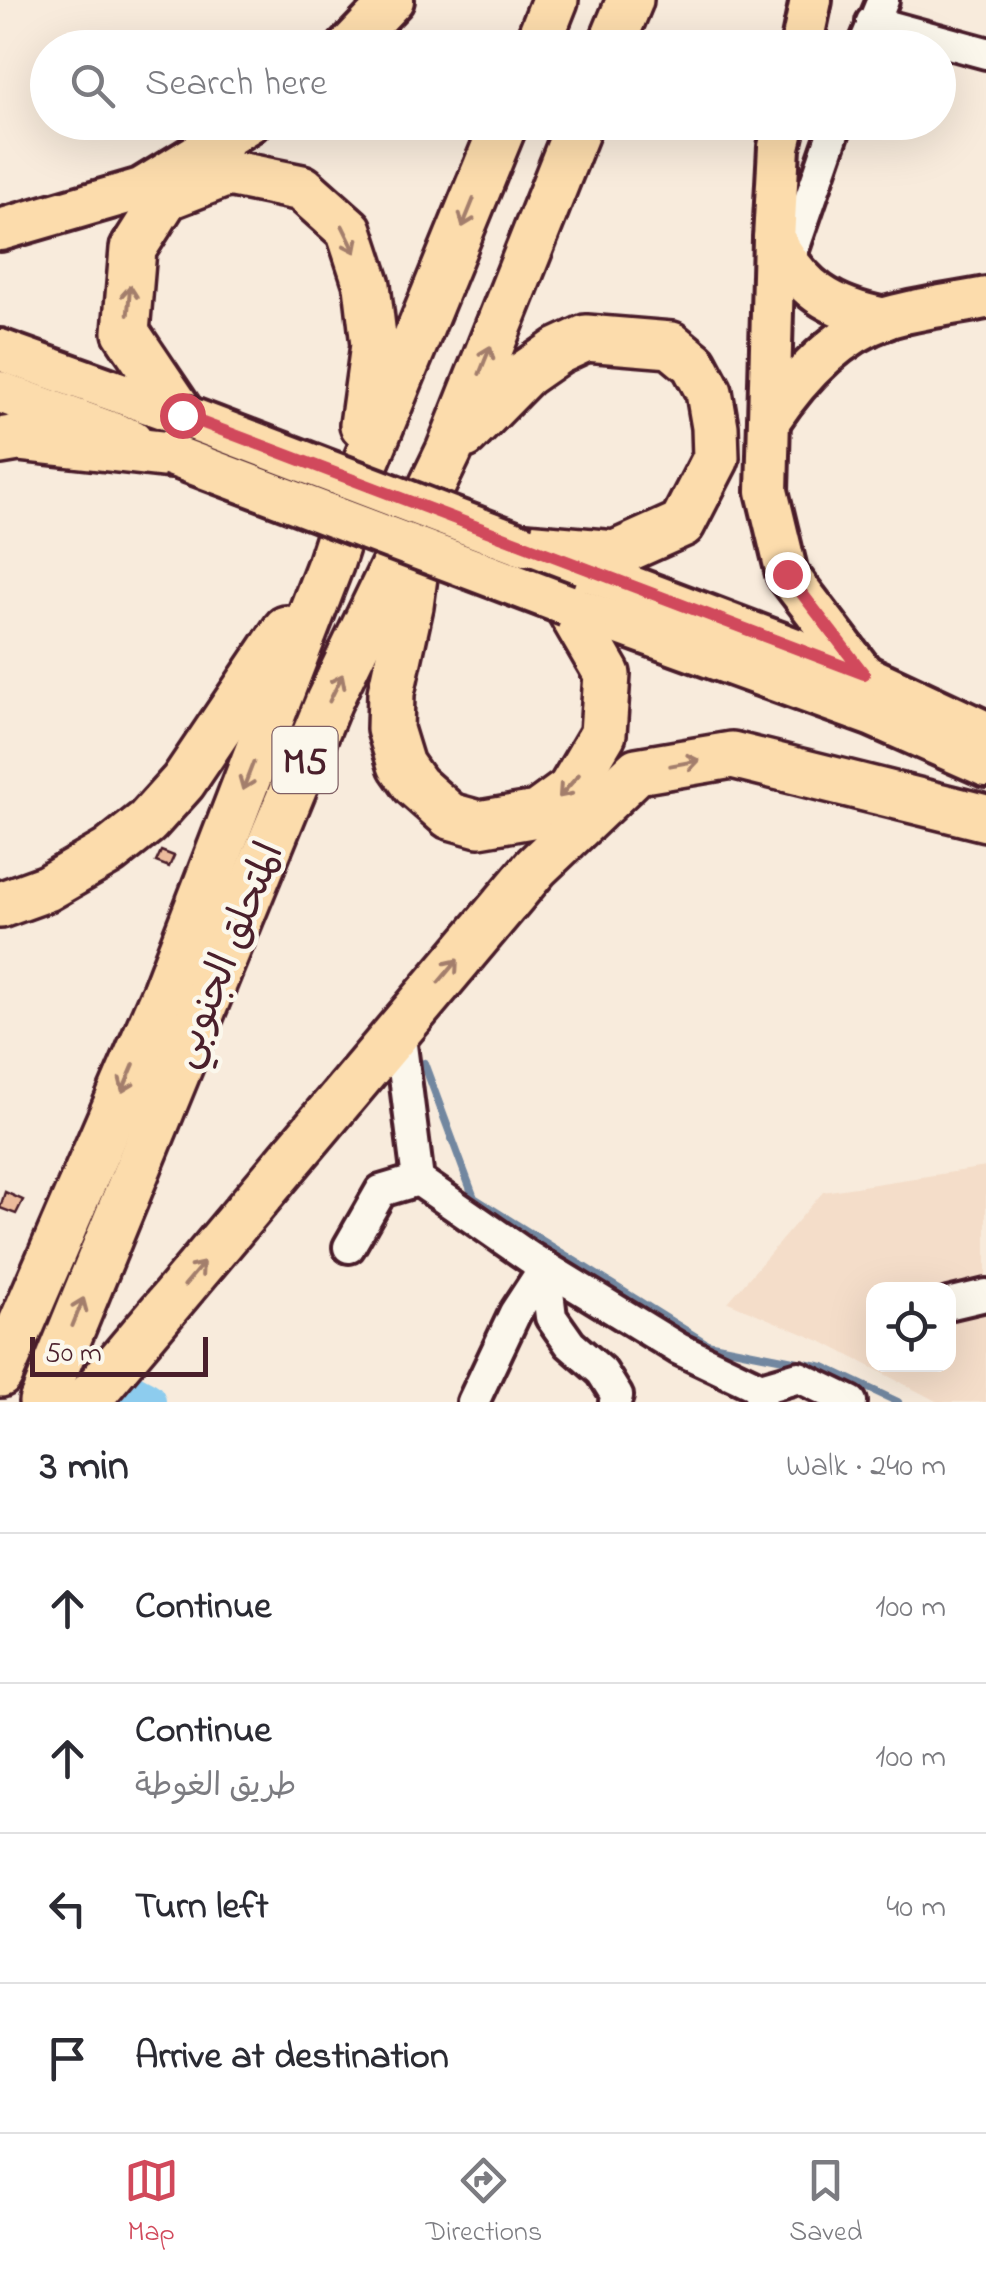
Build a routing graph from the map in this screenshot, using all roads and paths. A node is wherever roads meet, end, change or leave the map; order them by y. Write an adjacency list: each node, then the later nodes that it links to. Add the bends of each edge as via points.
1 (393, 0): 6 (main road)
2 (556, 0): 7 (highway)
3 (630, 0): 8 (highway)
4 (811, 0): 9 (main road)
5 (873, 23): 10 (street)
6 (365, 30)
7 (544, 30)
8 (618, 30)
9 (804, 30)
10 (899, 30)
11 (956, 45): 12 (street)
12 (986, 53)
13 (221, 140): 18 (main road, via 141,189)
14 (498, 140): 28 (highway, المتحلق الجنوبي / M5, one-way to 28)
15 (573, 140): 27 (highway, المتحلق الجنوبي / M5, one-way to 15)
16 (781, 140): 19 (main road)
17 (829, 140): 19 (street)
18 (0, 230)
19 (781, 252): 21 (main road, via 830,303); 24 (main road)
20 (986, 298): 21 (main road)
21 (885, 318): 24 (main road, via 818,362)
22 (0, 350): 25 (main road)
23 (0, 392): 25 (main road)
24 (769, 421): 33 (main road, via 768,491 787,574)
25 (176, 435): 26 (highway); 28 (highway, one-way to 28, via 126,332 133,249 166,197 228,173 302,188 348,230 367,285 374,346); 29 (main road, bridge); 32 (main road, bridge)
26 (0, 441)
27 (449, 450): 29 (highway, المتحلق الجنوبي / M5); 30 (highway, via 525,374 586,338 670,345 694,364 709,392 716,458 682,524 615,554)
28 (354, 492): 31 (highway, المتحلق الجنوبي / M5)
29 (423, 507): 30 (main road, bridge); 32 (highway, one-way to 29, via 608,674 603,734 570,790 538,814 479,824 450,816 401,765 390,729 390,694); 46 (highway, المتحلق الجنوبي / M5, one-way to 29, via 329,702)
30 (525, 546): 33 (main road)
31 (330, 565): 37 (highway, via 183,782 147,822 48,888); 44 (highway, المتحلق الجنوبي / M5, one-way to 44, via 165,992)
32 (568, 605): 35 (main road, via 873,716)
33 (864, 674): 34 (main road)
34 (986, 732)
35 (986, 766)
36 (986, 818): 38 (highway, one-way to 36, via 536,867 637,771 732,754)
37 (0, 905)
38 (399, 1029): 39 (street); 47 (highway, one-way to 38)
39 (418, 1180): 40 (street, via 381,1190); 41 (street)
40 (348, 1247)
41 (545, 1267): 45 (street); 48 (street); 49 (street, via 551,1317 602,1372)
42 (986, 1296): 43 (street)
43 (956, 1302)
44 (0, 1374)
45 (761, 1395): 50 (street, via 800,1377)
46 (42, 1402)
47 (86, 1402)
48 (473, 1402)
49 (615, 1402)
50 (851, 1402)

